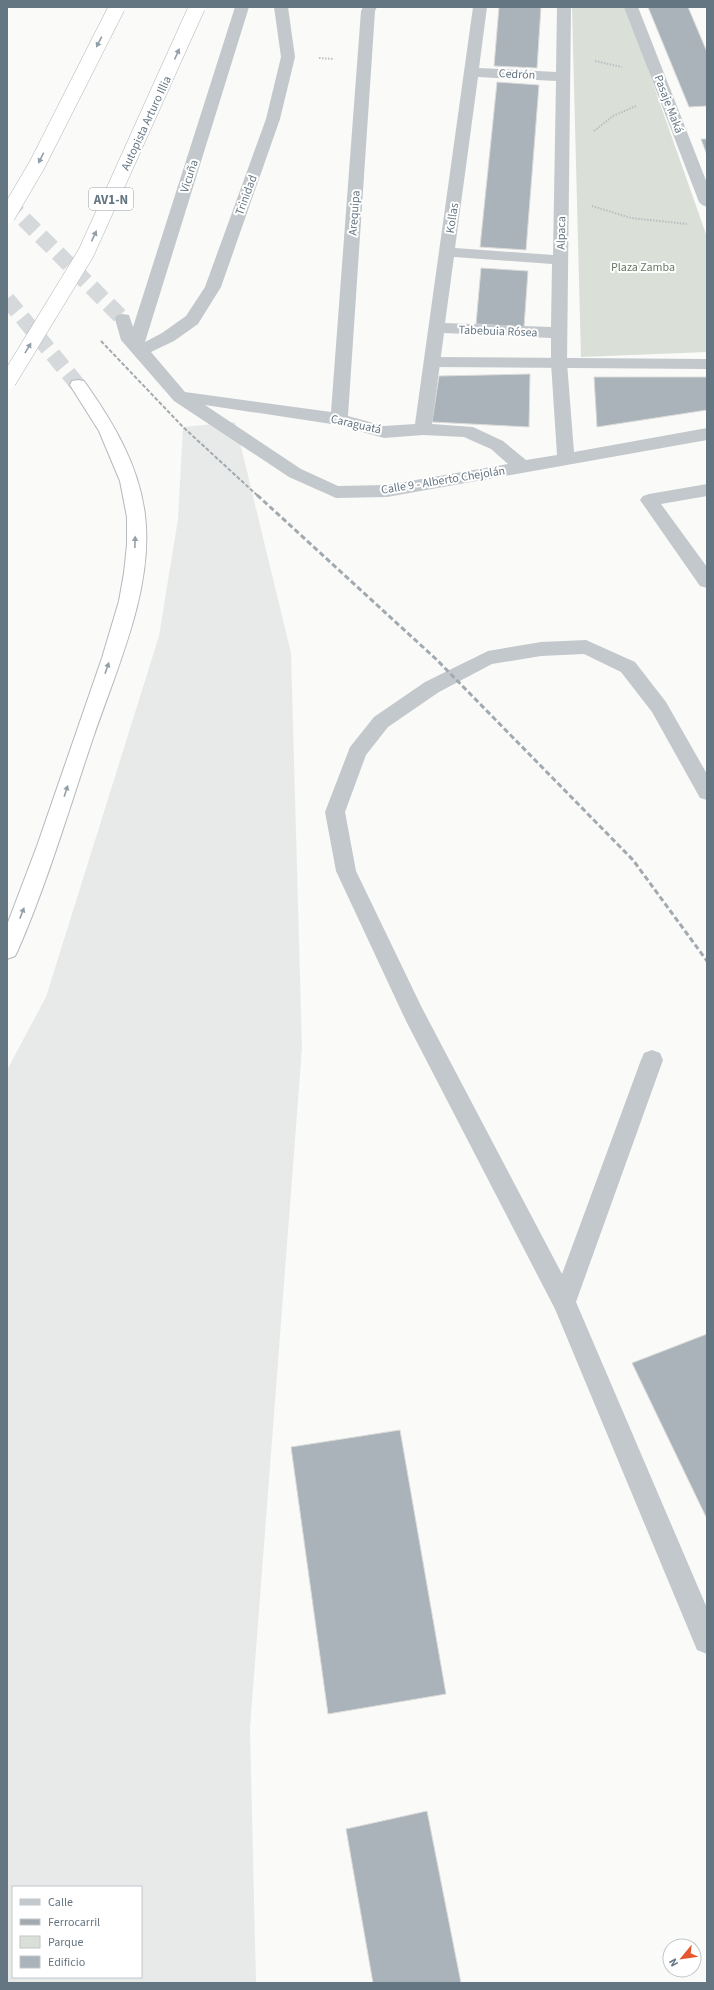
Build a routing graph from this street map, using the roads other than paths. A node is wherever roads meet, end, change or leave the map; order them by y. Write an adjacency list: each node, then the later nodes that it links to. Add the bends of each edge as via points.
1 (117, 7): 12 (highway, one-way to 12, bridge, via 37,165)
2 (197, 7): 22 (highway, Autopista Arturo Illia / AV1-N, one-way to 2, bridge, via 86,253)
3 (242, 7): 18 (street, Vicuña)
4 (281, 7): 18 (street, Trinidad, via 288,57 273,119 213,287 192,320 168,337)
5 (370, 7): 25 (street, Arequipa)
6 (480, 7): 9 (street, Kollas)
7 (564, 7): 10 (street, Alpaca)
8 (631, 7): 11 (street, Pasaje Maká)
9 (472, 72): 10 (street, Cedrón); 13 (street, Kollas)
10 (563, 76): 14 (street, Alpaca)
11 (707, 202)
12 (7, 216)
13 (447, 252): 14 (street); 16 (street, Kollas)
14 (560, 260): 17 (street, Alpaca)
15 (123, 319): 18 (street, Calle 9 - Alberto Chejolán, via 127,336)
16 (436, 328): 17 (street, Tabebuia Rósea); 19 (street, Kollas)
17 (560, 333): 20 (street, Alpaca)
18 (138, 347): 24 (street, Calle 9 - Alberto Chejolán)
19 (432, 362): 20 (street); 26 (street, Kollas)
20 (559, 363): 21 (street); 28 (street, Alpaca)
21 (707, 364)
22 (8, 382)
23 (78, 385): 33 (highway, one-way to 23, via 47,849 116,641 134,569 136,516 124,467 96,409)
24 (180, 397): 25 (street, Caraguatá); 29 (street, Calle 9 - Alberto Chejolán, via 295,473 336,492 387,491)
25 (339, 419): 26 (street, Caraguatá, via 384,432)
26 (423, 429): 29 (street, Caraguatá, via 467,431 497,445)
27 (707, 434): 28 (street, Calle 9 - Alberto Chejolán)
28 (566, 459): 29 (street, Calle 9 - Alberto Chejolán)
29 (523, 467)
30 (707, 490): 31 (street, via 649,500)
31 (707, 581)
32 (707, 792): 35 (street, via 659,707 628,667 586,647 541,649 488,658 432,687 381,722 357,752 335,812 346,871 414,1014)
33 (7, 950)
34 (652, 1060): 35 (street)
35 (564, 1302): 36 (street)
36 (707, 1640)

